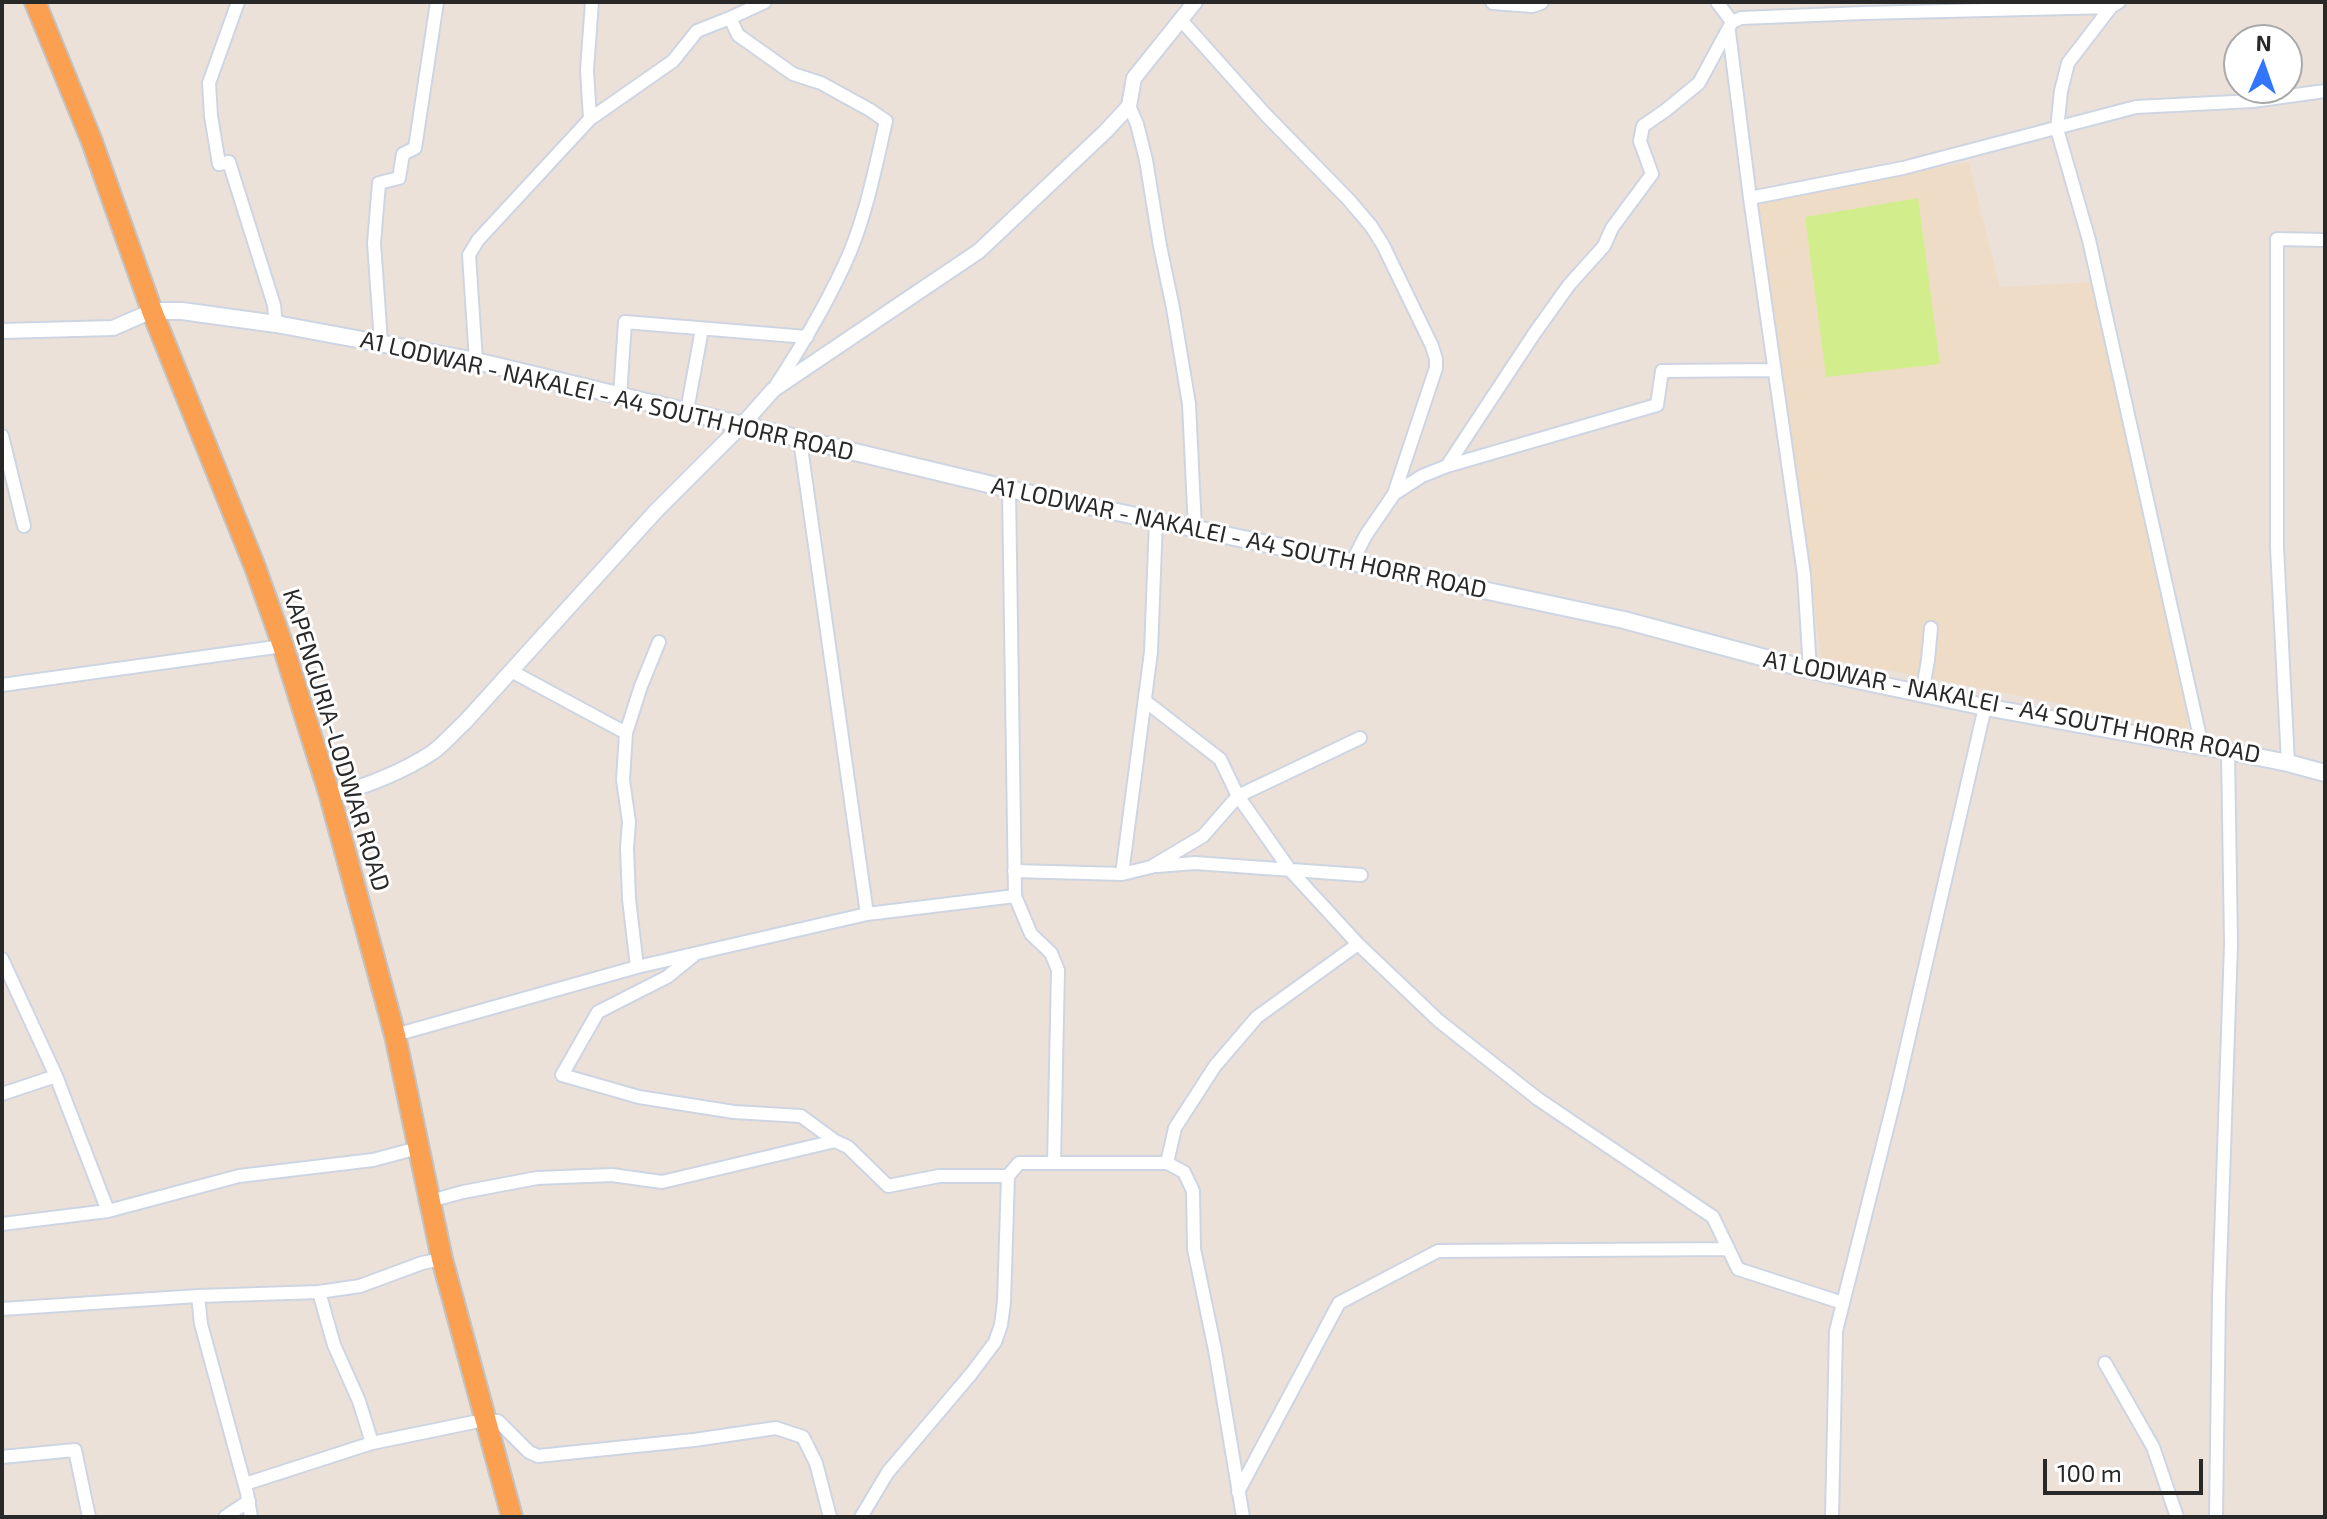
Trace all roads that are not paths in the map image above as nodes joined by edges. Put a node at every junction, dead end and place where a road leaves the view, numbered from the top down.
1 (35, 2) edge
2 (238, 2) edge
3 (437, 2) edge
4 (592, 2) edge
5 (765, 2) edge
6 (1195, 2) edge
7 (1493, 2) edge
8 (1541, 2) edge
9 (1717, 2) edge
10 (1785, 2) edge
11 (2115, 4) edge
12 (1940, 6) edge
13 (1785, 16) junction
14 (730, 18) junction
15 (1181, 20) junction
16 (1731, 26) junction
17 (2325, 91) edge
18 (1129, 106) junction
19 (590, 119) junction
20 (2057, 129) junction
21 (1750, 198) junction
22 (2325, 240) edge
23 (152, 311) junction
24 (276, 324) junction
25 (702, 329) junction
26 (2, 331) edge
27 (807, 337) junction
28 (381, 342) junction
29 (476, 361) junction
30 (1774, 370) junction
31 (773, 390) junction
32 (620, 396) junction
33 (687, 411) junction
34 (743, 424) junction
35 (2, 436) edge
36 (800, 440) junction
37 (1447, 466) junction
38 (1009, 489) junction
39 (1394, 494) junction
40 (1156, 520) junction
41 (24, 526) dead end
42 (1195, 529) junction
43 (1352, 562) junction
44 (1931, 628) dead end
45 (659, 642) dead end
46 (283, 646) junction
47 (1810, 670) junction
48 (511, 671) junction
49 (2, 685) edge
50 (1922, 694) junction
51 (1145, 701) junction
52 (1985, 707) junction
53 (626, 733) junction
54 (1360, 738) dead end
55 (2202, 746) junction
56 (2228, 751) junction
57 (2288, 763) junction
58 (2325, 773) edge
59 (330, 796) junction
60 (1238, 796) junction
61 (1151, 867) junction
62 (1290, 870) junction
63 (1014, 871) junction
64 (1122, 874) junction
65 (1361, 875) dead end
66 (1015, 896) junction
67 (867, 914) junction
68 (1358, 944) junction
69 (696, 954) junction
70 (2, 959) edge
71 (637, 967) junction
72 (395, 1035) junction
73 (56, 1076) junction
74 (2, 1094) edge
75 (835, 1141) junction
76 (418, 1148) junction
77 (1054, 1163) junction
78 (1167, 1163) junction
79 (1008, 1176) junction
80 (430, 1201) junction
81 (108, 1211) junction
82 (2, 1224) edge
83 (1728, 1249) junction
84 (442, 1259) junction
85 (319, 1292) junction
86 (198, 1296) junction
87 (1843, 1303) junction
88 (2, 1309) edge
89 (2105, 1363) dead end
90 (484, 1420) junction
91 (372, 1443) junction
92 (2, 1457) edge
93 (245, 1484) junction
94 (1238, 1492) junction
95 (249, 1501) junction
96 (89, 1517) edge
97 (225, 1517) edge
98 (251, 1517) edge
99 (512, 1517) edge
100 (830, 1517) edge
101 (861, 1517) edge
102 (1243, 1517) edge
103 (1832, 1517) edge
104 (2177, 1517) edge
105 (2216, 1517) edge

1 - 23 highway, KAPENGURIA-LODWAR ROAD
2 - 24 street
3 - 28 street
4 - 19 street
5 - 14 street
6 - 15 street
7 - 8 street
9 - 16 street
10 - 13 street
11 - 12 street
11 - 20 street
12 - 13 street
13 - 16 street
14 - 19 street
14 - 27 street
15 - 18 street
15 - 39 street
16 - 21 street
16 - 37 street
17 - 20 street
18 - 31 street
18 - 42 street
19 - 29 street
20 - 21 street
20 - 55 street
21 - 30 street
22 - 57 street
23 - 24 main road, A1 LODWAR - NAKALEI - A4 SOUTH HORR ROAD
23 - 26 street
23 - 46 highway, KAPENGURIA-LODWAR ROAD
24 - 28 main road, A1 LODWAR - NAKALEI - A4 SOUTH HORR ROAD
25 - 27 street
25 - 32 street
25 - 33 street
27 - 31 street
28 - 29 main road, A1 LODWAR - NAKALEI - A4 SOUTH HORR ROAD
29 - 32 main road, A1 LODWAR - NAKALEI - A4 SOUTH HORR ROAD
30 - 37 street
30 - 47 street
31 - 34 street
32 - 33 main road, A1 LODWAR - NAKALEI - A4 SOUTH HORR ROAD
33 - 34 main road, A1 LODWAR - NAKALEI - A4 SOUTH HORR ROAD
34 - 36 main road, A1 LODWAR - NAKALEI - A4 SOUTH HORR ROAD
34 - 48 street
35 - 41 street
36 - 38 main road, A1 LODWAR - NAKALEI - A4 SOUTH HORR ROAD
36 - 67 street
37 - 39 street
38 - 40 main road, A1 LODWAR - NAKALEI - A4 SOUTH HORR ROAD
38 - 63 street
39 - 43 street
40 - 42 main road, A1 LODWAR - NAKALEI - A4 SOUTH HORR ROAD
40 - 51 street
42 - 43 main road, A1 LODWAR - NAKALEI - A4 SOUTH HORR ROAD
43 - 47 main road, A1 LODWAR - NAKALEI - A4 SOUTH HORR ROAD
44 - 50 street
45 - 53 street
46 - 49 street
46 - 59 highway, KAPENGURIA-LODWAR ROAD
47 - 50 main road, A1 LODWAR - NAKALEI - A4 SOUTH HORR ROAD
48 - 53 street
48 - 59 street
50 - 52 main road, A1 LODWAR - NAKALEI - A4 SOUTH HORR ROAD
51 - 60 street
51 - 64 street
52 - 55 main road, A1 LODWAR - NAKALEI - A4 SOUTH HORR ROAD
52 - 87 street
53 - 71 street
54 - 60 street
55 - 56 main road, A1 LODWAR - NAKALEI - A4 SOUTH HORR ROAD
56 - 57 main road, A1 LODWAR - NAKALEI - A4 SOUTH HORR ROAD
56 - 105 street
57 - 58 main road, A1 LODWAR - NAKALEI - A4 SOUTH HORR ROAD
59 - 72 highway, KAPENGURIA-LODWAR ROAD
60 - 61 street
60 - 62 street
61 - 62 street
61 - 64 street
62 - 65 street
62 - 68 street
63 - 64 street
63 - 66 street
66 - 67 street
66 - 77 street
67 - 69 street
68 - 78 street
68 - 83 street
69 - 71 street
69 - 75 street
70 - 73 street
71 - 72 street
72 - 76 highway, KAPENGURIA-LODWAR ROAD
73 - 74 street
73 - 81 street
75 - 79 street
75 - 80 street
76 - 80 highway, KAPENGURIA-LODWAR ROAD
76 - 81 street
77 - 78 street
77 - 79 street
78 - 94 street
79 - 101 street
80 - 84 highway, KAPENGURIA-LODWAR ROAD
81 - 82 street
83 - 87 street
83 - 94 street
84 - 85 street
84 - 90 highway, KAPENGURIA-LODWAR ROAD
85 - 86 street
85 - 91 street
86 - 88 street
86 - 93 street
87 - 103 street
89 - 104 street
90 - 91 street
90 - 99 highway, KAPENGURIA-LODWAR ROAD
90 - 100 street
91 - 93 street
92 - 96 street
93 - 95 street
94 - 102 street
95 - 97 street
95 - 98 street

